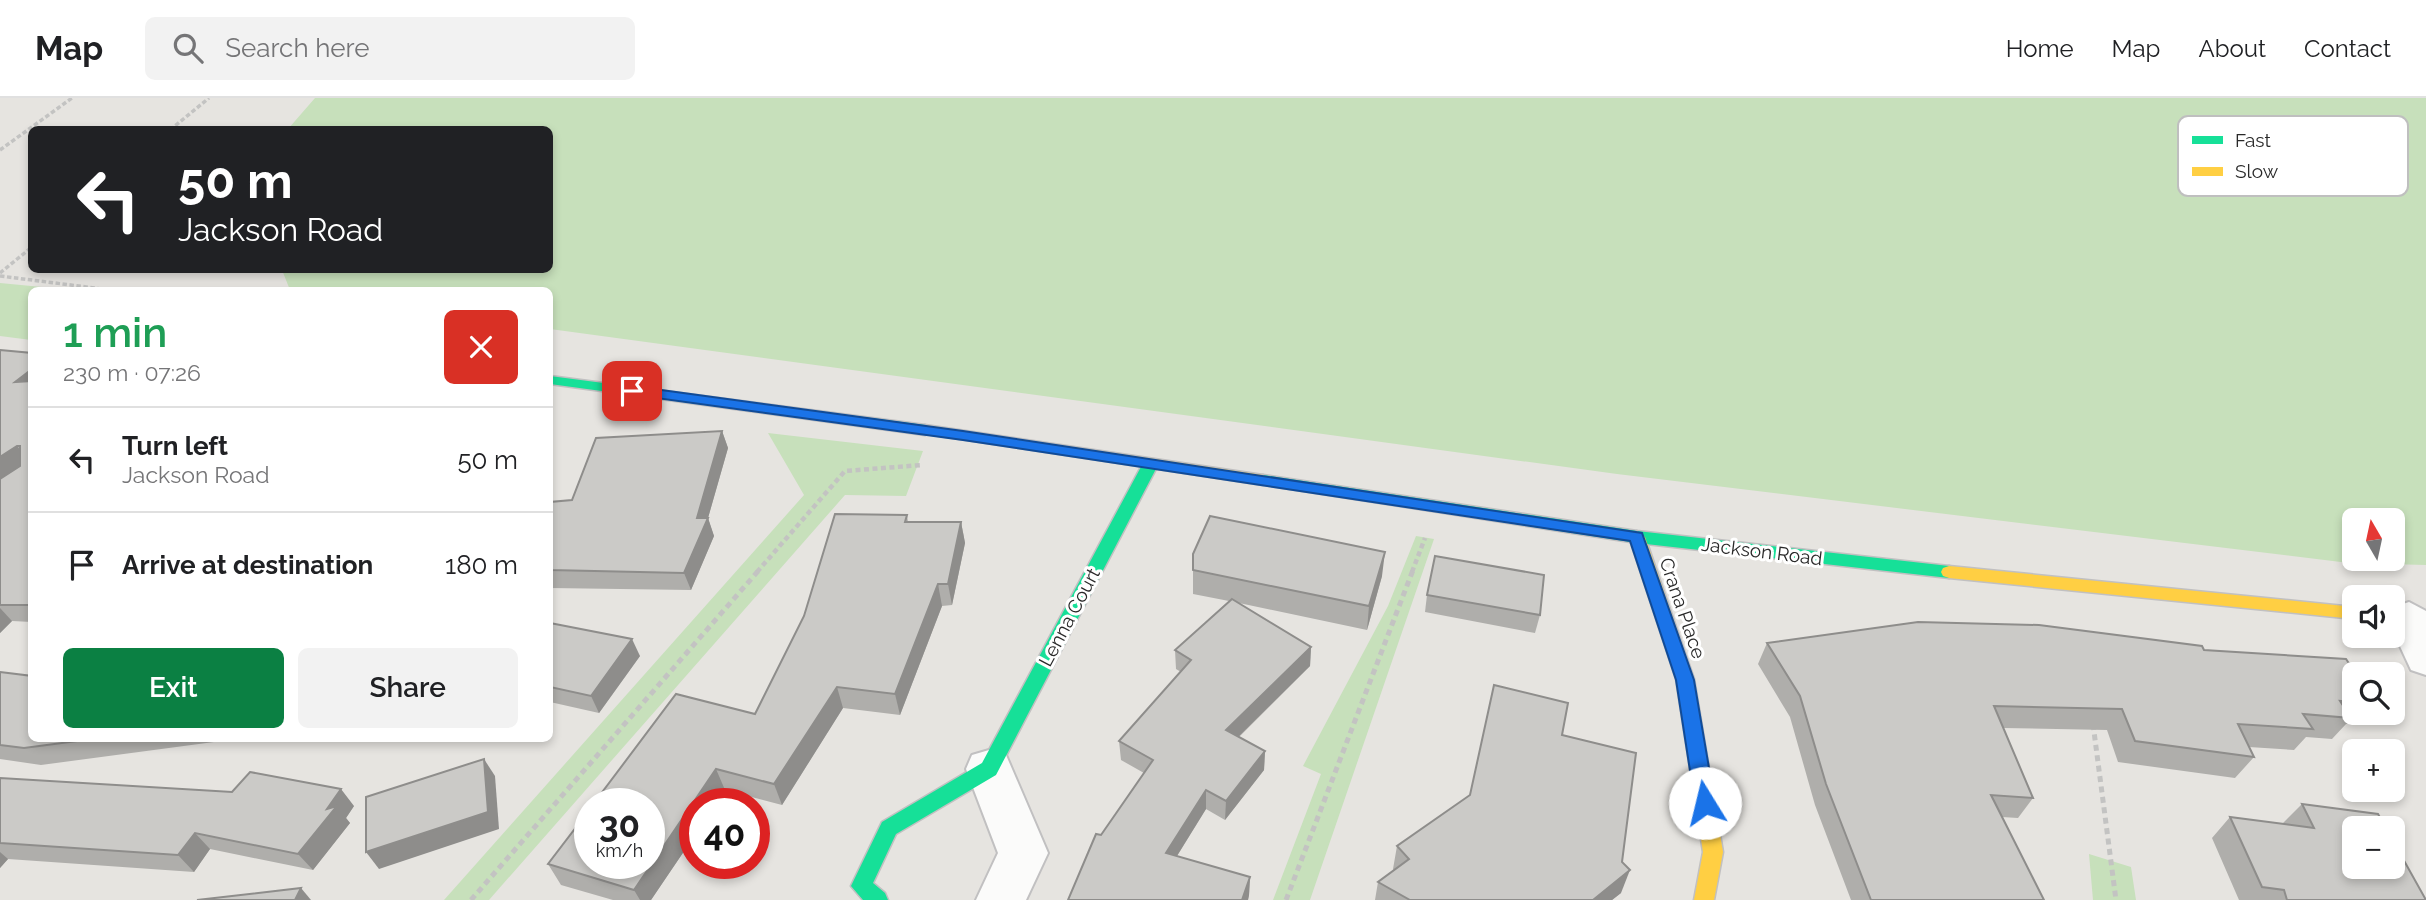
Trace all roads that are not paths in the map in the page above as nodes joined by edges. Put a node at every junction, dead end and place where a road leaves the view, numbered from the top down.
1 (553, 380) edge
2 (1150, 465) junction
3 (1637, 537) junction
4 (2342, 612) edge
5 (2409, 618) edge
6 (2426, 658) edge
7 (989, 769) junction
8 (877, 900) edge
9 (1001, 900) edge
10 (1704, 900) edge

1 - 2 street, Jackson Road
2 - 3 street, Jackson Road
2 - 7 street, Lenna Court
3 - 4 street, Jackson Road
3 - 10 street, Crana Place
5 - 6 street
7 - 8 street
7 - 9 street

